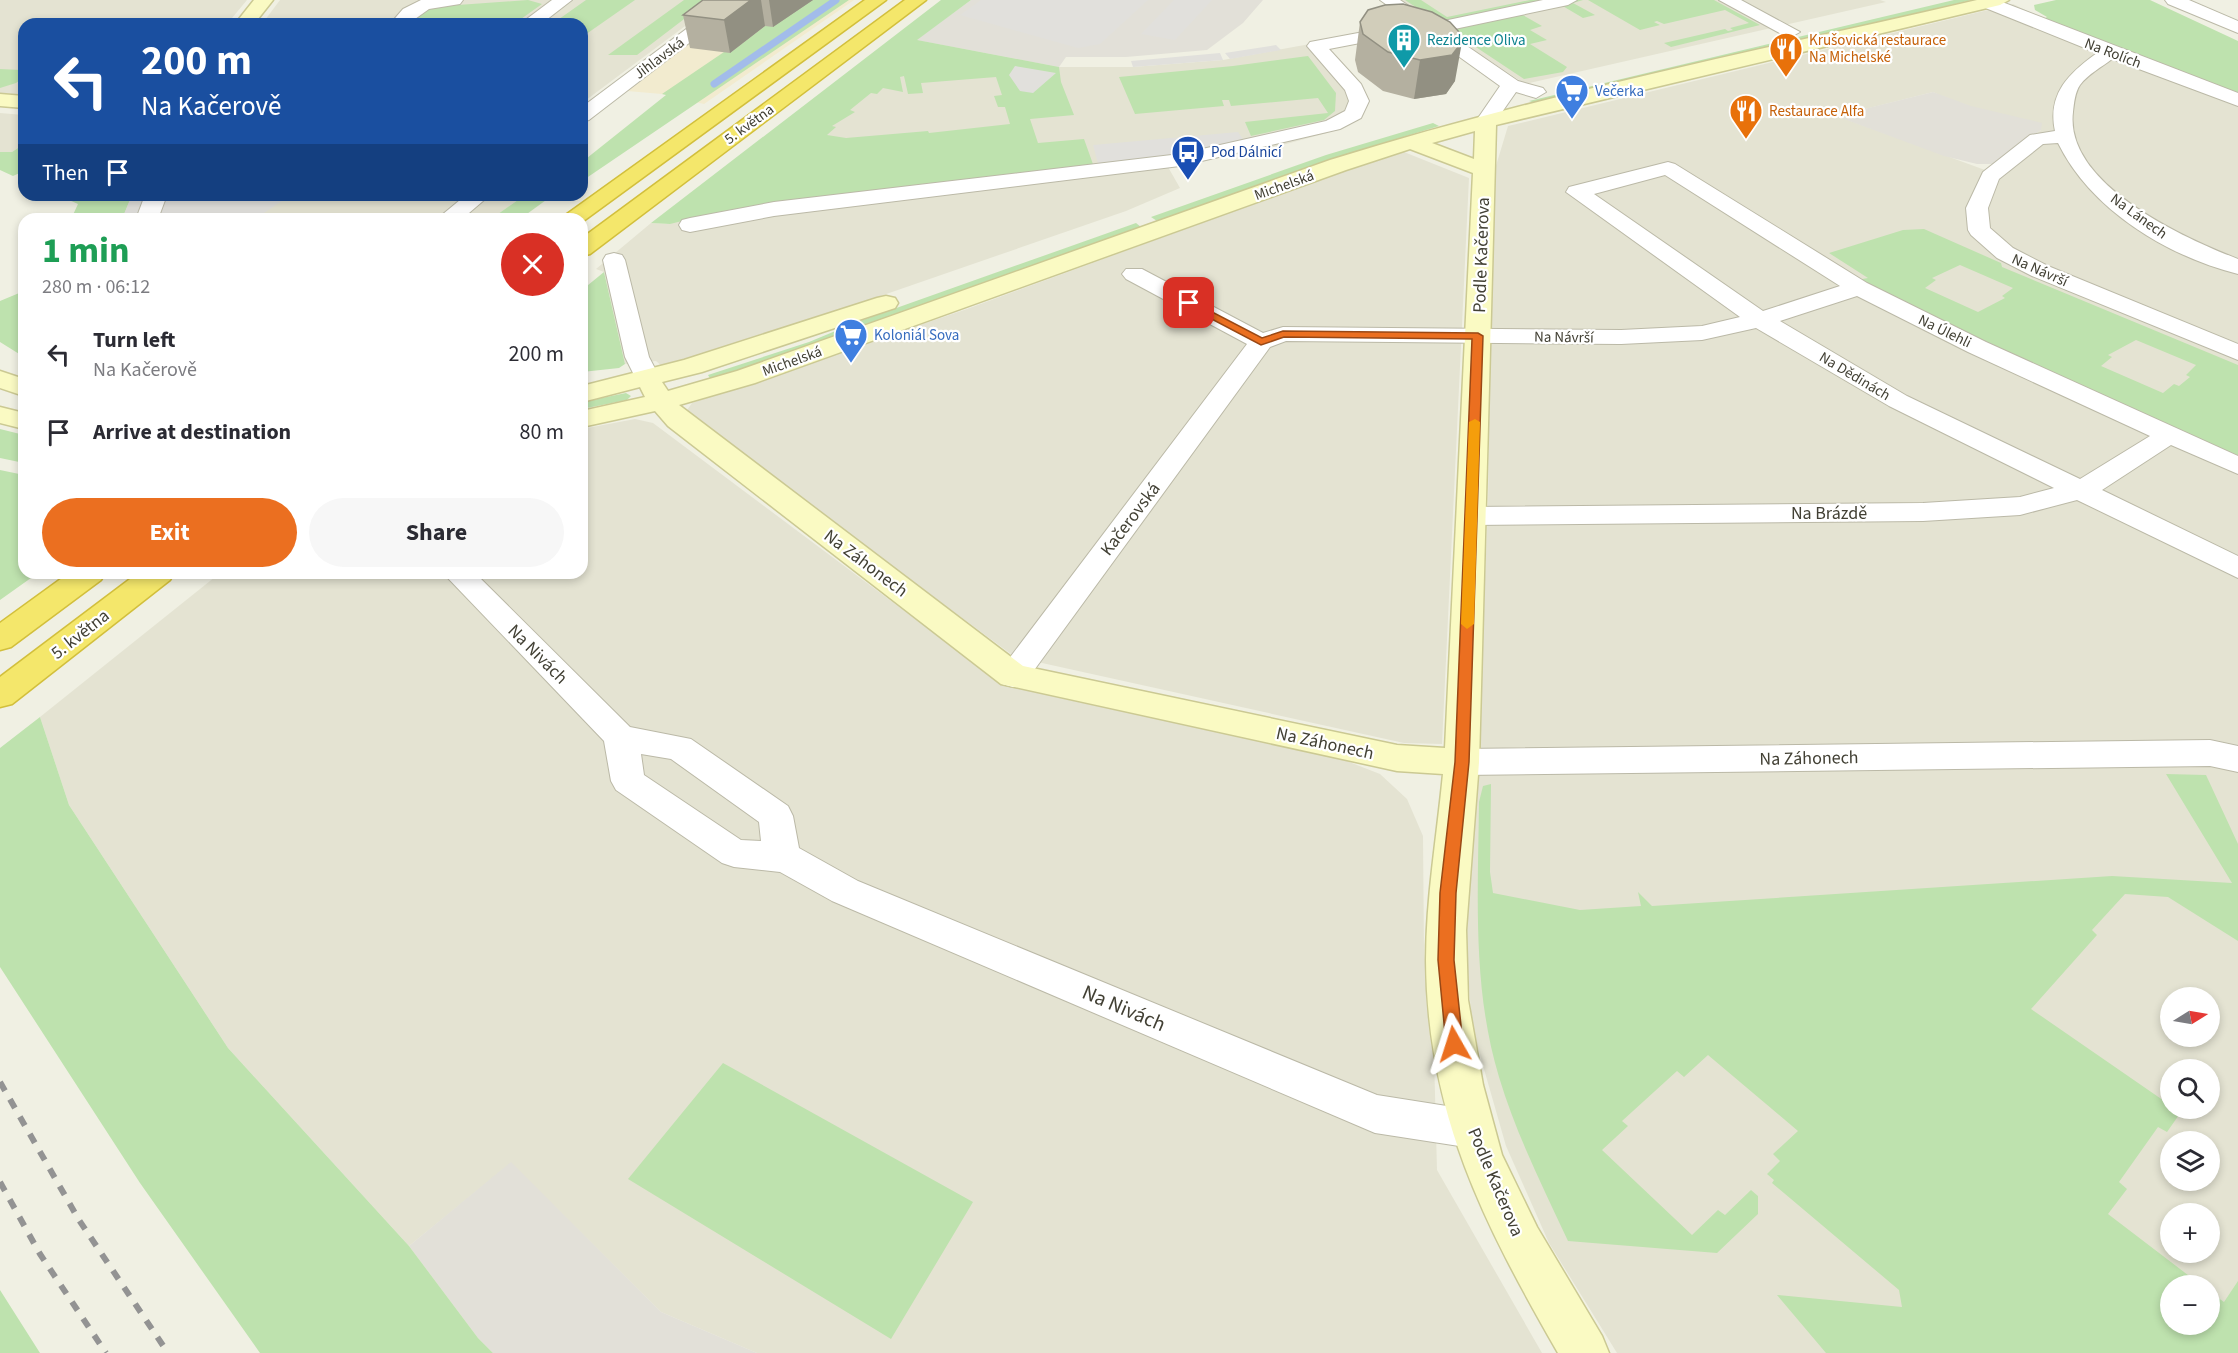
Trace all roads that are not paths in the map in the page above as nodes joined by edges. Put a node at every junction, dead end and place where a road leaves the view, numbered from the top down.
1 (264, 0) edge
2 (454, 0) edge
3 (563, 0) edge
4 (736, 0) edge
5 (877, 0) edge
6 (917, 0) edge
7 (1389, 0) edge
8 (1568, 0) edge
9 (1728, 0) edge
10 (1926, 0) edge
11 (2174, 0) edge
12 (2200, 0) edge
13 (1995, 1) edge
14 (2238, 16) edge
15 (249, 18) edge
16 (402, 18) edge
17 (538, 18) edge
18 (1428, 27) junction
19 (2238, 28) edge
20 (1791, 32) junction
21 (2110, 52) junction
22 (0, 100) edge
23 (2238, 100) edge
24 (1492, 101) junction
25 (1533, 101) junction
26 (18, 102) edge
27 (588, 111) edge
28 (1403, 134) junction
29 (2064, 136) junction
30 (1210, 140) dead end
31 (1348, 140) dead end
32 (1172, 155) junction
33 (1096, 156) dead end
34 (1668, 168) joint
35 (1484, 170) junction
36 (471, 201) edge
37 (456, 213) edge
38 (579, 213) edge
39 (690, 225) dead end
40 (1051, 244) dead end
41 (588, 245) edge
42 (614, 260) dead end
43 (2236, 262) edge
44 (1134, 274) dead end
45 (943, 282) dead end
46 (1859, 288) junction
47 (1760, 320) junction
48 (1478, 336) junction
49 (1254, 352) junction
50 (2238, 353) edge
51 (0, 379) edge
52 (18, 386) edge
53 (654, 390) junction
54 (588, 393) edge
55 (0, 415) edge
56 (588, 417) edge
57 (18, 420) edge
58 (2169, 435) junction
59 (2238, 466) edge
60 (2082, 490) junction
61 (1471, 516) junction
62 (2238, 568) edge
63 (82, 579) edge
64 (151, 579) edge
65 (464, 579) edge
66 (0, 639) edge
67 (1013, 676) junction
68 (0, 696) edge
69 (619, 736) junction
70 (2238, 759) edge
71 (1462, 762) junction
72 (786, 858) junction
73 (1472, 1129) junction
74 (1585, 1353) edge

1 - 15 main road
2 - 16 street
3 - 17 street
4 - 27 street, Jihlavská
5 - 38 highway, 5. května
6 - 41 highway, 5. května
7 - 18 street
8 - 18 street
9 - 20 street
10 - 20 main road, Michelská
11 - 19 street
12 - 14 street
13 - 21 street, Na Rolích
13 - 25 main road, Michelská
18 - 24 street
18 - 32 street
20 - 25 main road, Michelská
21 - 23 street, Na Rolích
21 - 29 street
22 - 26 main road
24 - 25 main road, Michelská
24 - 28 main road, Michelská
24 - 28 main road, Michelská
24 - 35 main road, Podle Kačerova
28 - 35 main road
28 - 53 main road, Michelská
29 - 43 street, Na Lánech
29 - 50 street, Na Návrší
30 - 32 street
31 - 40 main road, Michelská
32 - 33 street
32 - 39 street
34 - 46 street, Na Úlehli
34 - 47 street, Na Dědinách
35 - 48 main road, Podle Kačerova
36 - 37 street
42 - 53 street, Na Záhonech
44 - 49 street
45 - 53 main road, Michelská
46 - 47 street, Na Návrší
46 - 58 street, Na Úlehli
47 - 48 street, Na Návrší
47 - 60 street, Na Dědinách
48 - 49 street, Na Návrší
48 - 61 main road, Podle Kačerova
49 - 67 street, Kačerovská
51 - 52 main road
53 - 54 main road, Michelská
53 - 56 main road, Michelská
53 - 67 main road, Na Záhonech
55 - 57 main road
58 - 59 street, Na Úlehli
58 - 60 street, Na Brázdě
60 - 61 street, Na Brázdě
60 - 62 street, Na Dědinách
61 - 71 main road, Podle Kačerova
63 - 66 highway
64 - 68 highway, 5. května
65 - 69 street, Na Nivách
67 - 71 main road, Na Záhonech
69 - 72 street, Na Nivách
69 - 72 street, Na Nivách
70 - 71 street, Na Záhonech
71 - 73 main road, Podle Kačerova
72 - 73 street, Na Nivách
73 - 74 main road, Podle Kačerova

